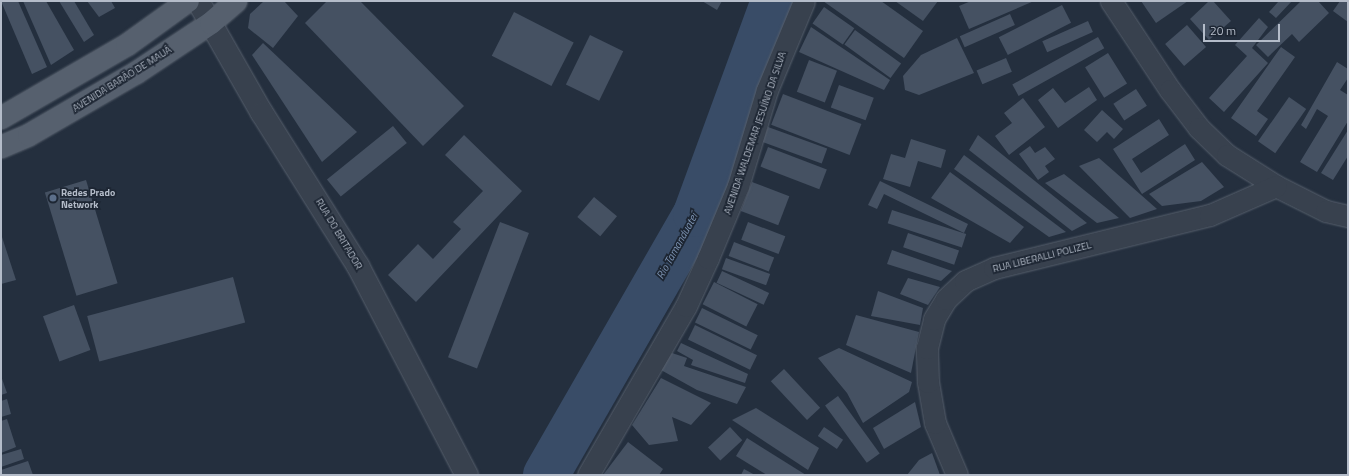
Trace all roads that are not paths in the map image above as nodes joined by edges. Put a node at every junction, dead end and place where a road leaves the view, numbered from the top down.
1 (188, 1) edge
2 (198, 1) edge
3 (236, 1) edge
4 (804, 1) edge
5 (1111, 1) edge
6 (211, 22) junction
7 (1, 118) edge
8 (1, 147) edge
9 (1276, 186) junction
10 (1348, 216) edge
11 (467, 475) edge
12 (588, 475) edge
13 (956, 475) edge

1 - 7 main road
2 - 6 street, RUA DO BRITADOR
3 - 6 main road, AVENIDA BARÃO DE MAUÁ
4 - 12 street, AVENIDA WALDEMAR JESUÍNO DA SILVA
5 - 9 street
6 - 8 main road, AVENIDA BARÃO DE MAUÁ
6 - 11 street, RUA DO BRITADOR
9 - 10 street
9 - 13 street, RUA LIBERALLI POLIZEL

